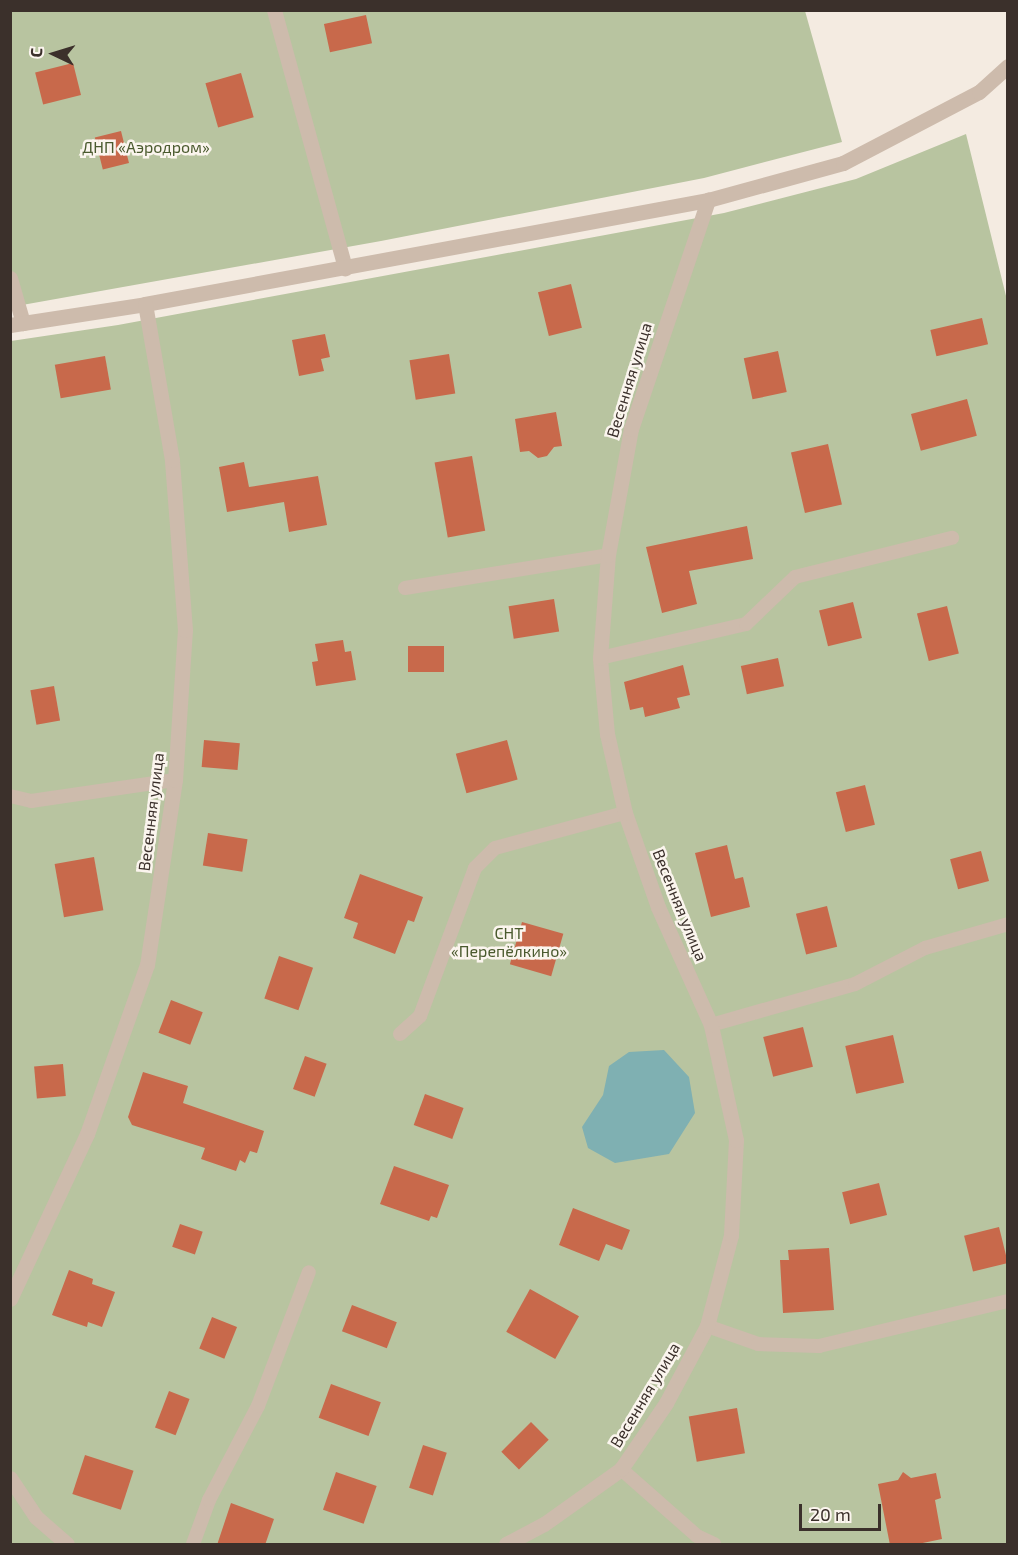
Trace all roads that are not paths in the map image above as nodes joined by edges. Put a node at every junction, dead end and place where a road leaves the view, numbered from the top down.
1 (274, 10) edge
2 (1008, 66) edge
3 (708, 200) junction
4 (345, 268) junction
5 (10, 278) edge
6 (145, 304) junction
7 (17, 324) edge
8 (952, 538) dead end
9 (608, 555) junction
10 (405, 588) dead end
11 (600, 658) junction
12 (175, 780) junction
13 (10, 796) edge
14 (626, 813) junction
15 (1008, 924) edge
16 (711, 1025) junction
17 (400, 1034) dead end
18 (309, 1272) dead end
19 (10, 1299) edge
20 (1008, 1301) edge
21 (707, 1326) junction
22 (621, 1469) junction
23 (10, 1478) edge
24 (67, 1545) edge
25 (193, 1545) edge
26 (506, 1545) edge
27 (714, 1545) edge

1 - 4 street
2 - 3 street
3 - 4 street
3 - 9 street, Весенняя улица
4 - 6 street
5 - 7 street
6 - 7 street
6 - 12 street, Весенняя улица
8 - 11 lane
9 - 10 lane
9 - 11 street, Весенняя улица
11 - 14 street, Весенняя улица
12 - 13 lane
12 - 19 street, Весенняя улица
14 - 16 street, Весенняя улица
14 - 17 lane
15 - 16 lane
16 - 21 street, Весенняя улица
18 - 25 lane
20 - 21 lane
21 - 22 street, Весенняя улица
22 - 26 street, Весенняя улица
22 - 27 lane
23 - 24 street

